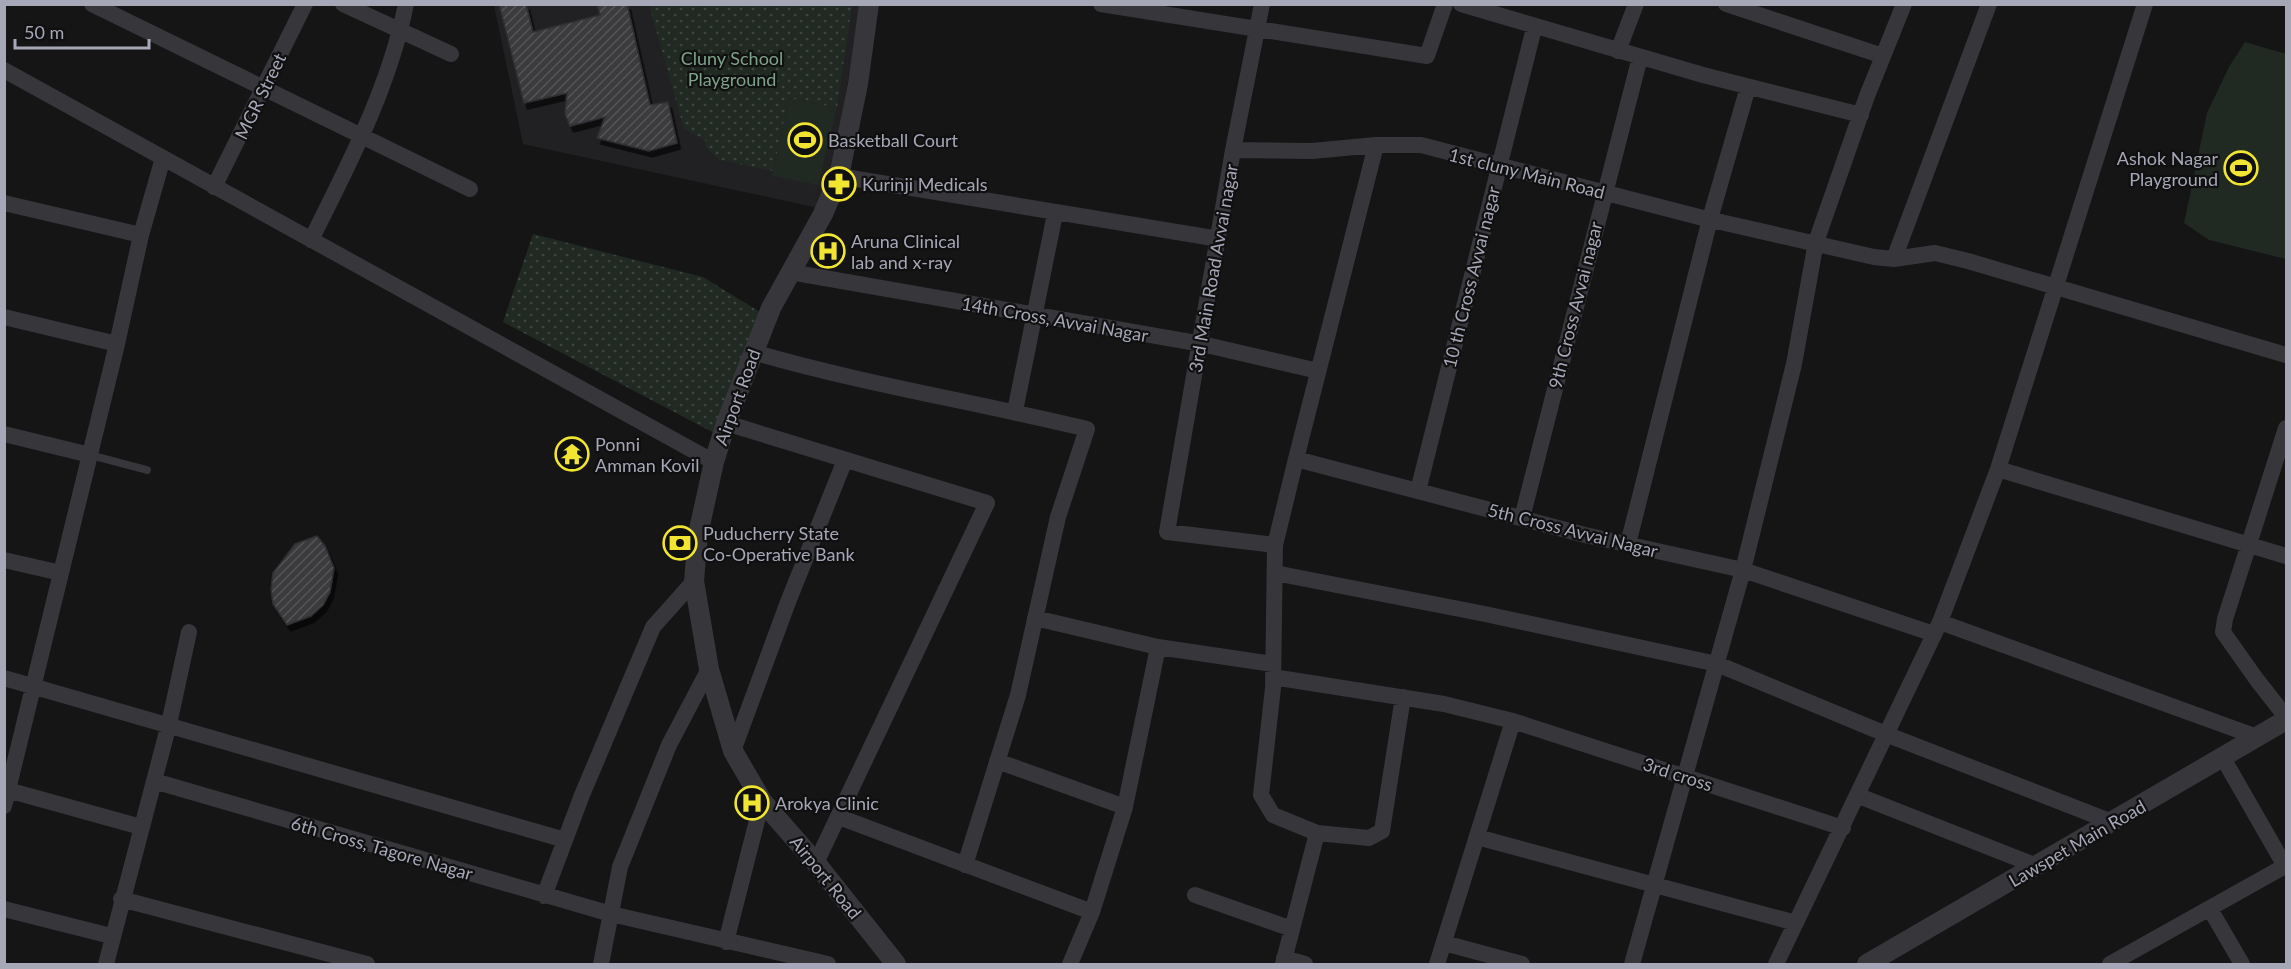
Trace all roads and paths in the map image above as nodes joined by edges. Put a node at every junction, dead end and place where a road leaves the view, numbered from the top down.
1 (92, 4) edge
2 (305, 4) edge
3 (343, 4) edge
4 (406, 4) edge
5 (869, 4) edge
6 (1101, 4) edge
7 (1262, 4) edge
8 (1445, 4) edge
9 (1461, 4) edge
10 (1636, 4) edge
11 (1726, 4) edge
12 (1904, 4) edge
13 (1989, 4) edge
14 (2145, 4) edge
15 (1258, 27) junction
16 (1534, 28) junction
17 (401, 30) junction
18 (1618, 51) junction
19 (451, 54) dead end
20 (1884, 56) junction
21 (1640, 57) junction
22 (4, 70) edge
23 (1748, 87) junction
24 (263, 90) junction
25 (1861, 115) junction
26 (363, 138) junction
27 (1376, 146) junction
28 (1233, 150) junction
29 (163, 158) junction
30 (1498, 167) junction
31 (839, 176) junction
32 (214, 187) junction
33 (470, 189) dead end
34 (1603, 193) junction
35 (4, 203) edge
36 (1056, 214) junction
37 (1710, 219) junction
38 (141, 236) junction
39 (1219, 239) junction
40 (310, 240) junction
41 (1816, 242) junction
42 (1894, 259) junction
43 (790, 272) junction
44 (2056, 288) junction
45 (1033, 316) junction
46 (4, 317) edge
47 (117, 344) junction
48 (1202, 344) junction
49 (753, 352) junction
50 (2286, 355) edge
51 (1318, 370) junction
52 (1016, 411) junction
53 (726, 423) junction
54 (2286, 428) edge
55 (4, 434) edge
56 (90, 455) junction
57 (1296, 459) junction
58 (845, 460) junction
59 (714, 462) junction
60 (1998, 469) junction
61 (147, 470) dead end
62 (1418, 491) junction
63 (1522, 518) junction
64 (1628, 544) junction
65 (2250, 544) junction
66 (1275, 545) junction
67 (2286, 556) edge
68 (4, 560) edge
69 (1743, 570) junction
70 (61, 573) junction
71 (1275, 573) junction
72 (694, 581) junction
73 (1035, 618) junction
74 (1937, 628) junction
75 (189, 632) dead end
76 (1158, 647) junction
77 (1717, 664) junction
78 (709, 669) junction
79 (1273, 670) junction
80 (4, 678) edge
81 (33, 685) junction
82 (1403, 697) junction
83 (2286, 719) edge
84 (1513, 721) junction
85 (169, 724) junction
86 (1888, 735) junction
87 (2258, 737) junction
88 (733, 751) junction
89 (2223, 758) junction
90 (998, 761) junction
91 (1686, 777) junction
92 (154, 781) junction
93 (6, 795) edge
94 (1859, 796) junction
95 (762, 801) junction
96 (1125, 807) junction
97 (839, 817) junction
98 (2112, 822) junction
99 (141, 827) junction
100 (1843, 828) junction
101 (1317, 833) junction
102 (1477, 837) junction
103 (565, 840) junction
104 (816, 863) junction
105 (965, 865) junction
106 (2037, 866) junction
107 (1655, 885) junction
108 (1195, 895) dead end
109 (544, 896) junction
110 (121, 899) junction
111 (4, 909) edge
112 (2210, 909) junction
113 (1092, 912) junction
114 (611, 914) junction
115 (1796, 923) junction
116 (1292, 929) junction
117 (111, 936) junction
118 (726, 942) junction
119 (1444, 943) junction
120 (1891, 959) edge
121 (1284, 961) edge
122 (106, 964) edge
123 (367, 964) edge
124 (601, 964) edge
125 (828, 964) edge
126 (896, 964) edge
127 (1070, 964) edge
128 (1305, 964) edge
129 (1437, 964) edge
130 (1522, 964) edge
131 (1632, 964) edge
132 (1776, 964) edge
133 (1867, 964) edge
134 (2110, 964) edge
135 (2241, 964) edge

1 - 24 street
2 - 24 street, MGR Street
3 - 17 street
4 - 17 street
5 - 31 street, Airport Road
6 - 15 street
7 - 15 street, 3rd Main Road Avvai nagar
8 - 15 street
9 - 16 street
10 - 18 street
11 - 20 street
12 - 20 street
13 - 42 street
14 - 44 street
15 - 28 street, 3rd Main Road Avvai nagar
16 - 18 street
16 - 30 street, 10 th Cross Avvai nagar
17 - 19 street
17 - 26 street
18 - 21 street
20 - 25 street
21 - 23 street
21 - 34 street, 9th Cross Avvai nagar
22 - 29 street
23 - 25 street
23 - 37 street
24 - 26 street
24 - 32 street, MGR Street
25 - 41 street
26 - 33 street
26 - 40 street
27 - 28 street, 1st cluny Main Road
27 - 30 street, 1st cluny Main Road
27 - 51 street
28 - 39 street, 3rd Main Road Avvai nagar
29 - 32 street
29 - 38 street
30 - 34 street, 1st cluny Main Road
30 - 62 street, 10 th Cross Avvai nagar
31 - 36 street
31 - 43 street, Airport Road
32 - 40 street
34 - 37 street, 1st cluny Main Road
34 - 63 street, 9th Cross Avvai nagar
35 - 38 street
36 - 39 street
36 - 45 street
37 - 41 street, 1st cluny Main Road
37 - 64 street
38 - 47 street
39 - 48 street, 3rd Main Road Avvai nagar
40 - 59 street
41 - 42 street, 1st cluny Main Road
41 - 69 street
42 - 44 street
43 - 45 street, 14th Cross, Avvai Nagar
43 - 49 street, Airport Road
44 - 50 street
44 - 60 street
45 - 48 street, 14th Cross, Avvai Nagar
45 - 52 street
46 - 47 street
47 - 56 street
48 - 51 street, 14th Cross, Avvai Nagar
48 - 66 street, 3rd Main Road Avvai nagar
49 - 52 street
49 - 53 street, Airport Road
51 - 57 street
52 - 73 street
53 - 58 street
53 - 59 street, Airport Road
54 - 65 street
55 - 56 street
56 - 61 lane
56 - 70 street
57 - 62 street, 5th Cross Avvai Nagar
57 - 66 street
58 - 88 street
58 - 97 street
59 - 72 street, Airport Road
60 - 65 street
60 - 74 street
62 - 63 street, 5th Cross Avvai Nagar
63 - 64 street, 5th Cross Avvai Nagar
64 - 69 street, 5th Cross Avvai Nagar
65 - 67 street
65 - 83 street
66 - 71 street
68 - 70 street
69 - 74 street, 5th Cross Avvai Nagar
69 - 77 street
70 - 81 street
71 - 77 street
71 - 79 street
72 - 78 street, Airport Road
72 - 103 street
73 - 76 street, 3rd cross
73 - 90 street
74 - 86 street
74 - 87 street, 5th Cross Avvai Nagar
75 - 85 street
76 - 79 street, 3rd cross
76 - 96 street
77 - 86 street
77 - 91 street
78 - 88 street, Airport Road
78 - 114 street
79 - 82 street, 3rd cross
79 - 101 street
80 - 81 street
81 - 85 street
81 - 93 street
82 - 84 street, 3rd cross
82 - 101 street
83 - 87 street, Lawspet Main Road
84 - 91 street, 3rd cross
84 - 102 street
85 - 92 street
85 - 103 street
86 - 94 street
86 - 98 street
87 - 89 street, Lawspet Main Road
88 - 95 street, Airport Road
89 - 98 street, Lawspet Main Road
89 - 112 street
90 - 96 street
90 - 105 street
91 - 100 street, 3rd cross
91 - 107 street
92 - 99 street
92 - 109 street, 6th Cross, Tagore Nagar
93 - 99 street
94 - 100 street
94 - 106 street
95 - 104 street, Airport Road
95 - 118 street
96 - 113 street
97 - 104 street
97 - 105 street
98 - 106 street, Lawspet Main Road
99 - 110 street
100 - 115 street
101 - 116 street
102 - 107 street
102 - 119 street
103 - 109 street
104 - 126 street, Airport Road
105 - 113 street
106 - 120 street, Lawspet Main Road
107 - 115 street
107 - 131 street
108 - 116 street
109 - 114 street, 6th Cross, Tagore Nagar
110 - 117 street
110 - 123 street
111 - 117 street
112 - 134 street
112 - 135 street
113 - 127 street
114 - 118 street, 6th Cross, Tagore Nagar
114 - 124 street
115 - 132 street
116 - 121 street
117 - 122 street
118 - 125 street, 6th Cross, Tagore Nagar
119 - 129 street
119 - 130 street
120 - 133 street, Lawspet Main Road
121 - 128 street

